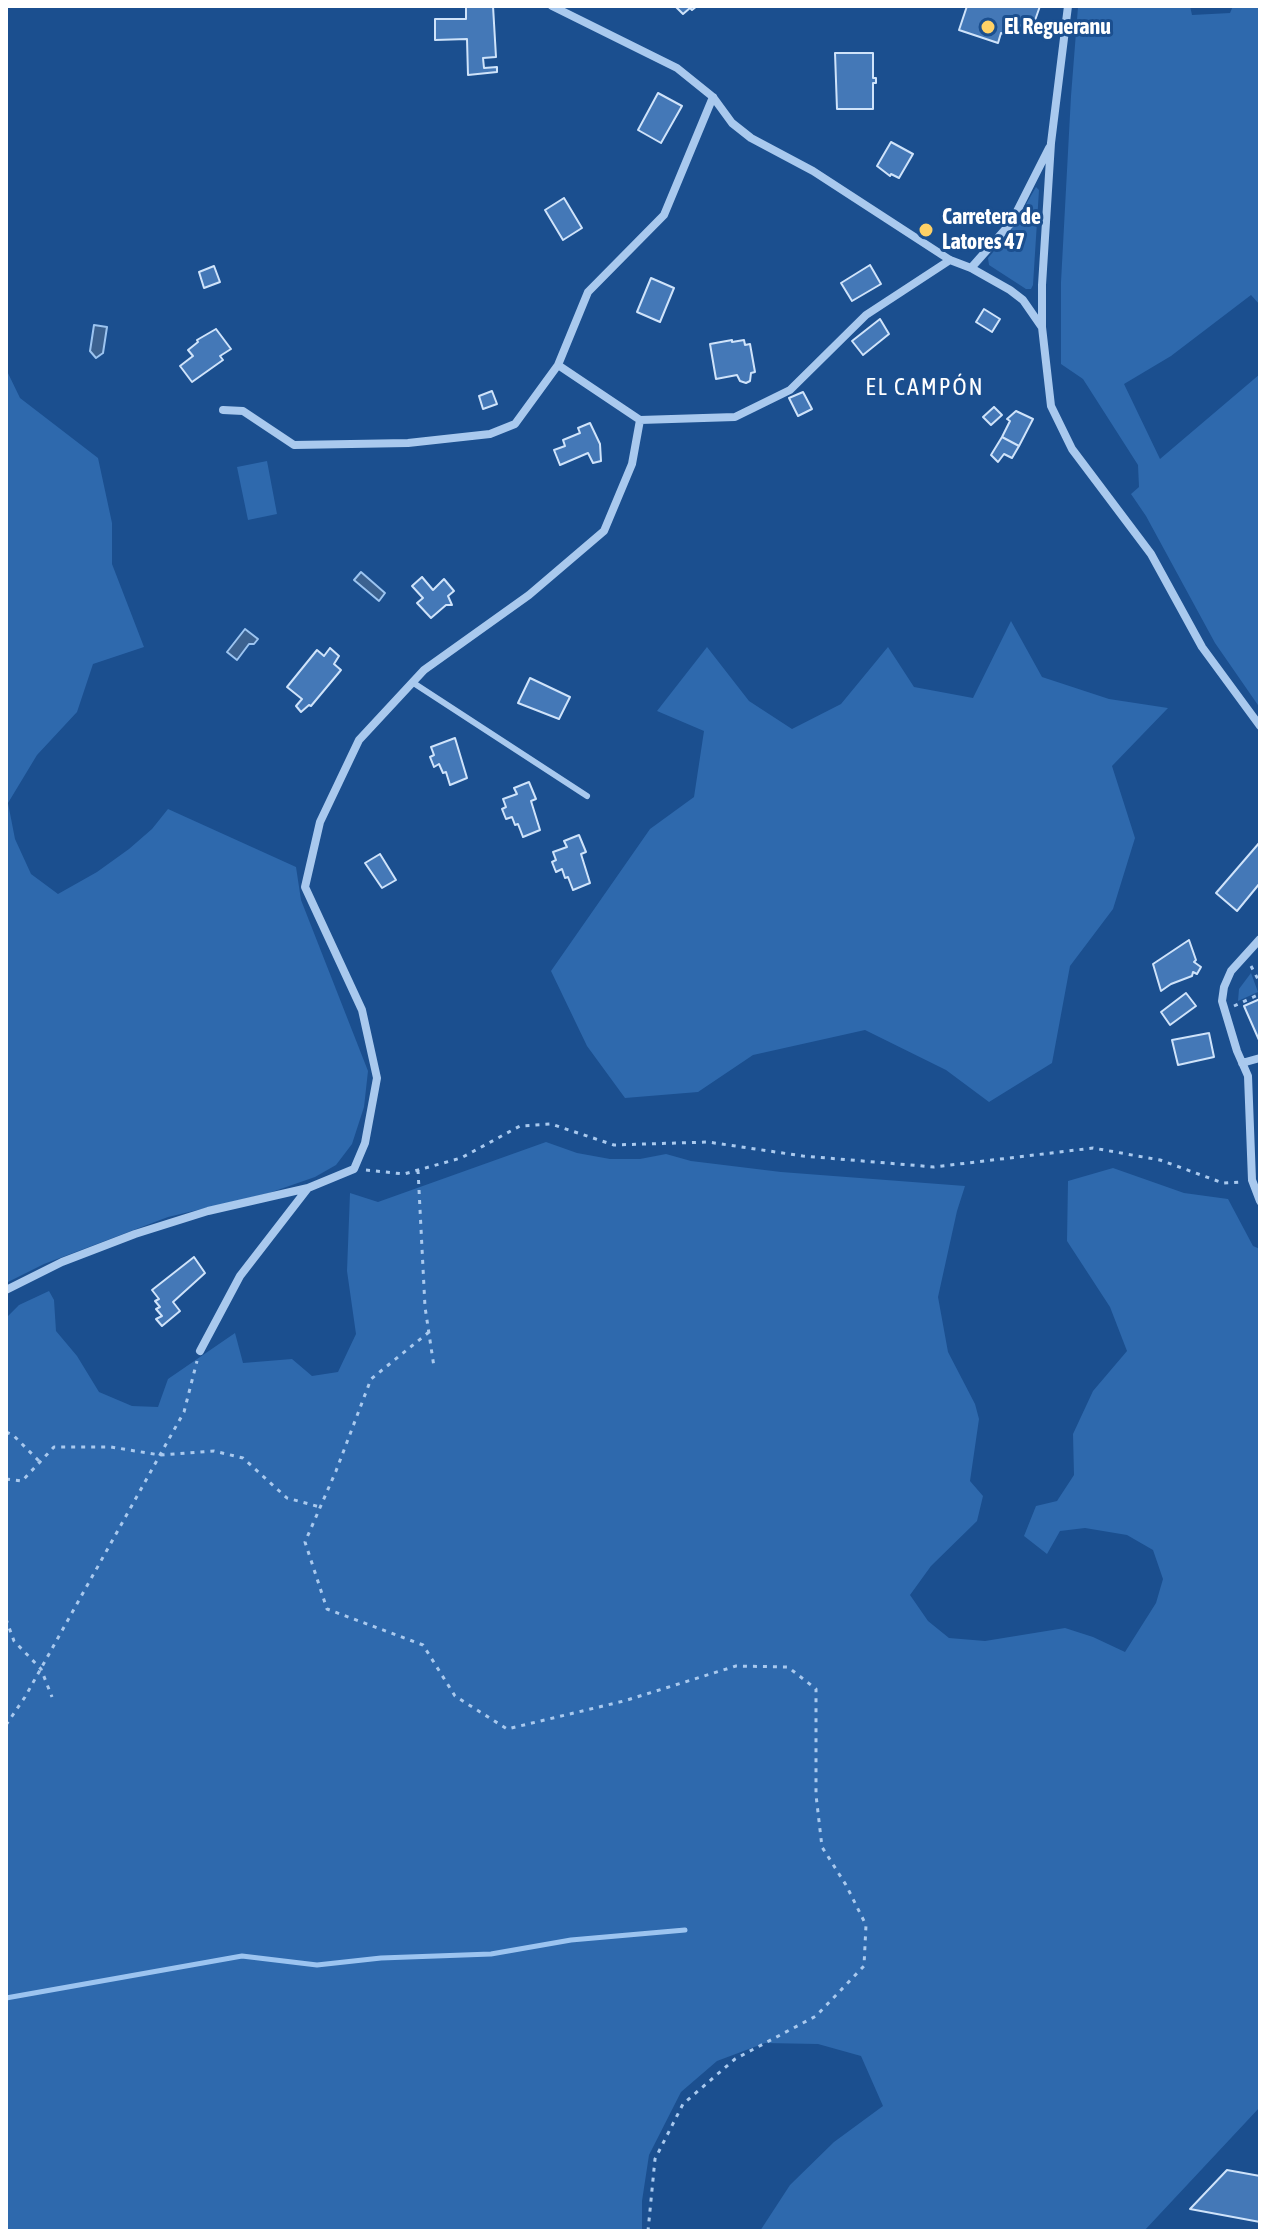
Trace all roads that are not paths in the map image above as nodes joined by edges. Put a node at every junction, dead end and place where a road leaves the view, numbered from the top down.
1 (552, 6) edge
2 (1068, 6) edge
3 (713, 97) junction
4 (1051, 143) junction
5 (950, 260) junction
6 (971, 268) junction
7 (1042, 327) junction
8 (558, 365) junction
9 (223, 410) dead end
10 (640, 420) junction
11 (412, 682) junction
12 (1260, 726) edge
13 (587, 796) dead end
14 (1260, 939) edge
15 (1260, 1058) edge
16 (1242, 1063) junction
17 (308, 1188) junction
18 (1260, 1201) edge
19 (6, 1290) edge
20 (200, 1351) road end

1 - 3 street
2 - 4 street
3 - 5 street
3 - 8 street
4 - 6 street
4 - 7 street
5 - 6 street
5 - 10 street
6 - 7 street
7 - 12 street
8 - 9 street
8 - 10 street
10 - 11 street
11 - 13 lane
11 - 17 street
14 - 16 street
15 - 16 street
16 - 18 street
17 - 19 street
17 - 20 street

